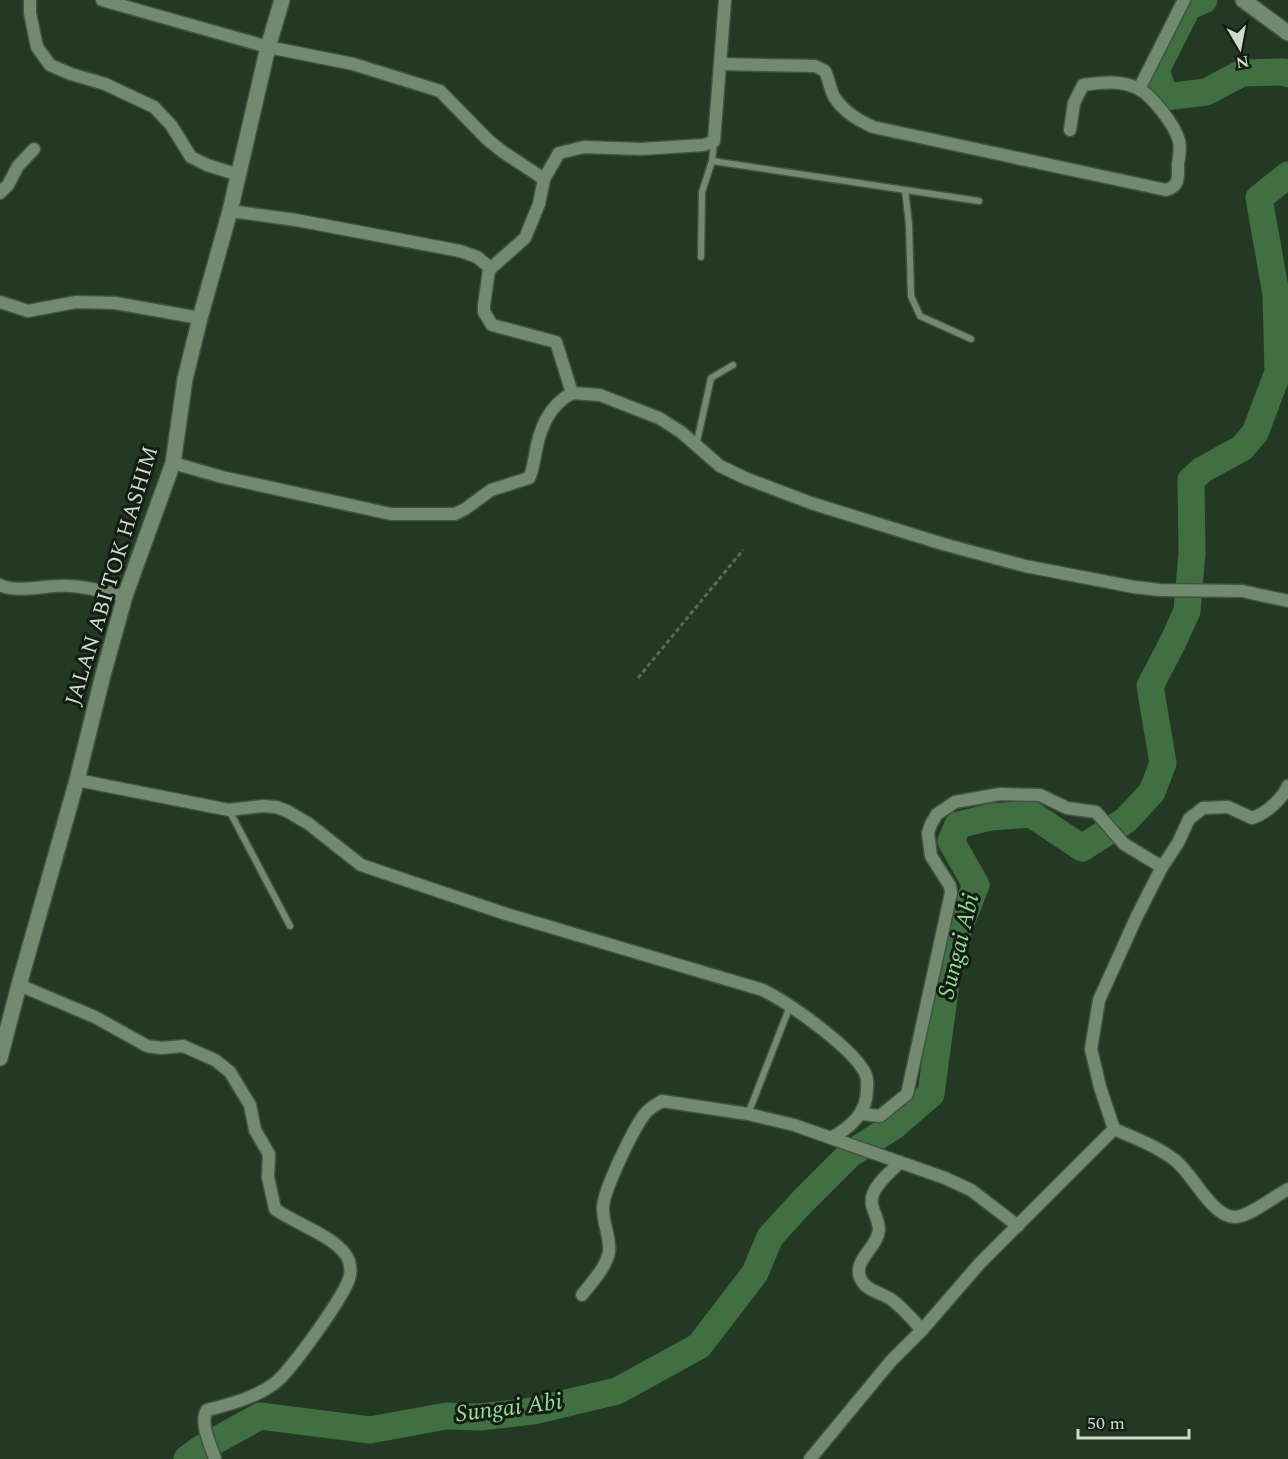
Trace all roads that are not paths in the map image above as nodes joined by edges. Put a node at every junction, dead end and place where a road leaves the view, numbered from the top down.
1 (30, 0) edge
2 (102, 0) edge
3 (282, 0) edge
4 (725, 0) edge
5 (1184, 0) edge
6 (1243, 0) edge
7 (1288, 33) edge
8 (268, 47) junction
9 (720, 64) junction
10 (1139, 89) junction
11 (1070, 130) dead end
12 (714, 141) junction
13 (34, 149) dead end
14 (712, 161) junction
15 (238, 175) junction
16 (544, 178) junction
17 (905, 190) junction
18 (0, 193) edge
19 (979, 201) dead end
20 (230, 211) junction
21 (700, 257) dead end
22 (489, 270) junction
23 (0, 302) edge
24 (200, 318) junction
25 (971, 339) dead end
26 (733, 365) dead end
27 (572, 393) junction
28 (696, 446) junction
29 (173, 463) junction
30 (0, 585) edge
31 (125, 596) junction
32 (1288, 601) edge
33 (77, 780) junction
34 (1288, 786) edge
35 (229, 810) junction
36 (1162, 867) junction
37 (291, 926) dead end
38 (18, 985) junction
39 (790, 1005) junction
40 (0, 1058) edge
41 (748, 1114) junction
42 (862, 1114) junction
43 (1114, 1129) junction
44 (831, 1138) junction
45 (900, 1162) junction
46 (1288, 1189) edge
47 (1018, 1226) junction
48 (582, 1295) dead end
49 (922, 1330) junction
50 (215, 1459) edge
51 (810, 1459) edge

1 - 15 street
2 - 8 street
3 - 8 main road, JALAN ABI TOK HASHIM
4 - 9 street
5 - 10 street
6 - 7 main road
8 - 15 main road, JALAN ABI TOK HASHIM
8 - 16 street
9 - 10 street
9 - 12 street
10 - 11 street
12 - 14 lane
12 - 16 street
13 - 18 street
14 - 17 lane
14 - 21 lane
15 - 20 main road, JALAN ABI TOK HASHIM
16 - 22 street
17 - 19 lane
17 - 25 lane
20 - 22 street
20 - 24 main road, JALAN ABI TOK HASHIM
22 - 27 street
23 - 24 street
24 - 29 main road, JALAN ABI TOK HASHIM
26 - 28 lane
27 - 28 street
27 - 29 street
28 - 32 street
29 - 31 main road, JALAN ABI TOK HASHIM
30 - 31 street
31 - 33 main road, JALAN ABI TOK HASHIM
33 - 35 street
33 - 38 main road, JALAN ABI TOK HASHIM
34 - 36 street
35 - 37 lane
35 - 39 street
36 - 42 street
36 - 43 street
38 - 40 main road, JALAN ABI TOK HASHIM
38 - 50 street
39 - 41 lane
39 - 42 street
41 - 44 street
41 - 48 street
42 - 44 street
43 - 46 street
43 - 47 street
44 - 45 street
45 - 47 street
45 - 49 street
47 - 49 street
49 - 51 street

